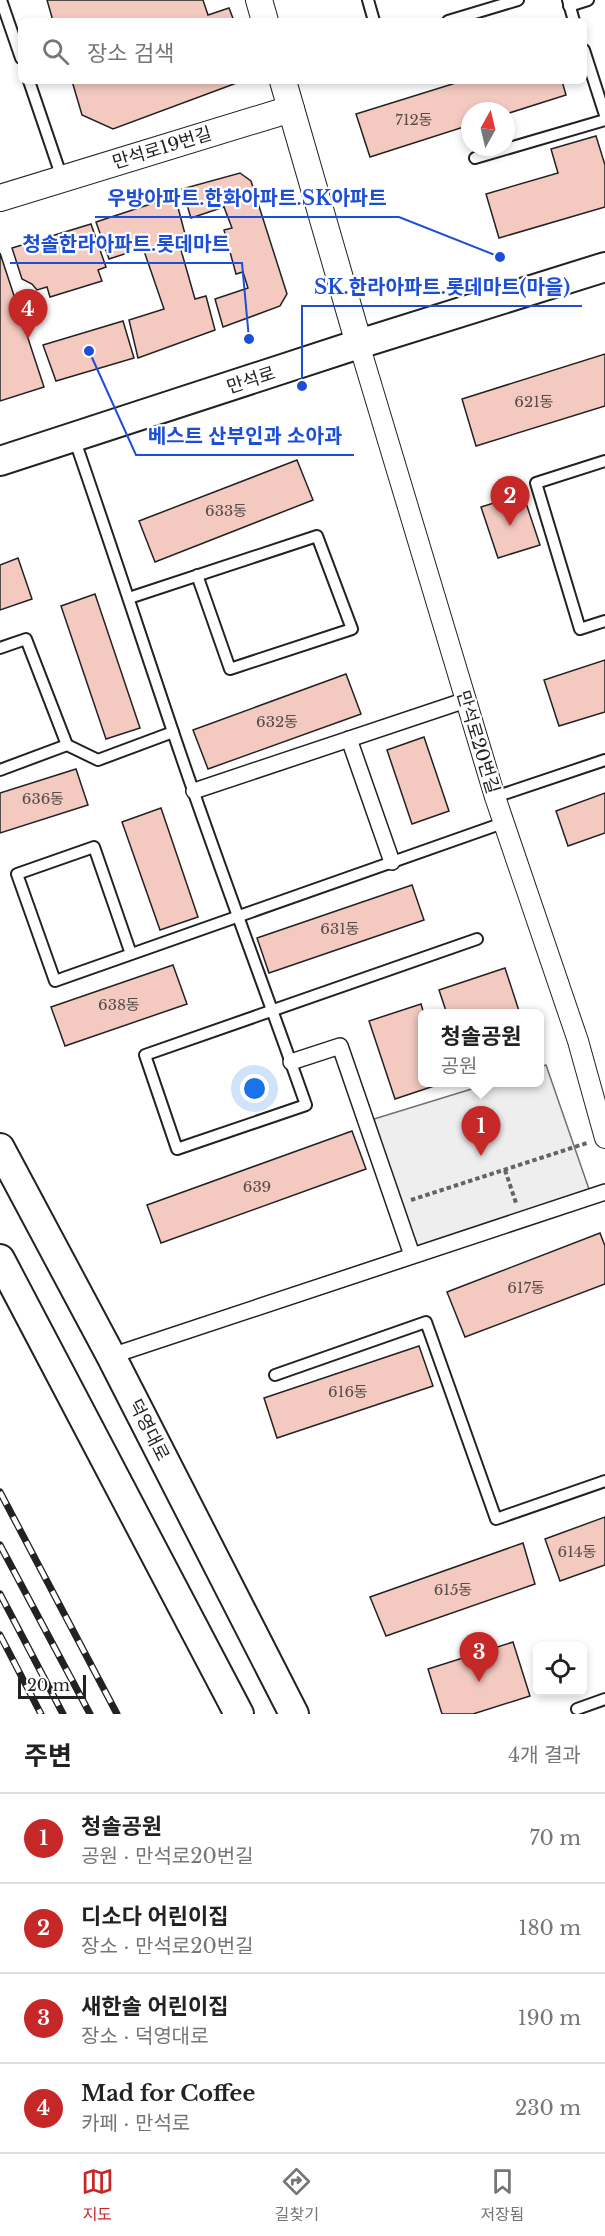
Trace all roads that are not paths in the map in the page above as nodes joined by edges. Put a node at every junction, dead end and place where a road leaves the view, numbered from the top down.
1 (1, 0) edge
2 (259, 0) edge
3 (368, 0) edge
4 (518, 0) edge
5 (588, 0) edge
6 (504, 2) edge
7 (568, 3) edge
8 (264, 18) edge
9 (373, 18) edge
10 (457, 18) edge
11 (573, 18) edge
12 (18, 49) edge
13 (587, 58) edge
14 (30, 84) edge
15 (284, 84) edge
16 (602, 97) edge
17 (291, 109) junction
18 (605, 115) edge
19 (605, 120) edge
20 (476, 158) dead end
21 (62, 178) junction
22 (0, 198) edge
23 (605, 267) edge
24 (359, 344) junction
25 (74, 438) junction
26 (0, 461) edge
27 (605, 461) edge
28 (197, 575) junction
29 (129, 598) junction
30 (605, 621) edge
31 (0, 648) edge
32 (466, 700) junction
33 (173, 732) junction
34 (349, 739) junction
35 (67, 745) junction
36 (605, 760) edge
37 (0, 770) edge
38 (194, 791) junction
39 (495, 797) junction
40 (503, 823) junction
41 (392, 862) junction
42 (238, 917) junction
43 (477, 939) dead end
44 (131, 954) junction
45 (273, 1011) junction
46 (291, 1062) junction
47 (605, 1138) edge
48 (0, 1148) edge
49 (605, 1192) edge
50 (412, 1255) junction
51 (0, 1259) edge
52 (111, 1356) junction
53 (275, 1375) dead end
54 (605, 1481) edge
55 (605, 1699) edge
56 (577, 1709) dead end
57 (239, 1714) edge
58 (294, 1714) edge

1 - 12 lane
2 - 8 street
3 - 9 lane
4 - 6 lane
5 - 7 lane
6 - 10 lane
7 - 11 lane
13 - 16 lane
14 - 21 lane
15 - 17 street
16 - 18 lane
17 - 21 street, 만석로19번길
17 - 24 street
19 - 20 lane
21 - 22 street, 만석로19번길
23 - 24 main road, 만석로
24 - 25 main road, 만석로
24 - 32 street, 만석로20번길
25 - 26 main road, 만석로
25 - 29 lane
27 - 30 lane
28 - 28 lane
28 - 29 lane
29 - 33 lane
31 - 35 lane
32 - 34 street
32 - 39 street, 만석로20번길
33 - 35 lane
33 - 38 lane
34 - 38 street
34 - 41 street
35 - 37 lane
36 - 39 lane
38 - 42 lane
39 - 40 street, 만석로20번길
40 - 41 lane
40 - 47 street, 만석로20번길
41 - 42 lane
42 - 44 lane
42 - 45 lane
43 - 45 lane
44 - 44 lane
45 - 46 lane
45 - 46 lane
46 - 50 street
48 - 52 main road, 덕영대로
49 - 50 street
50 - 52 street
51 - 57 main road
52 - 58 main road, 덕영대로
53 - 54 lane
55 - 56 lane

